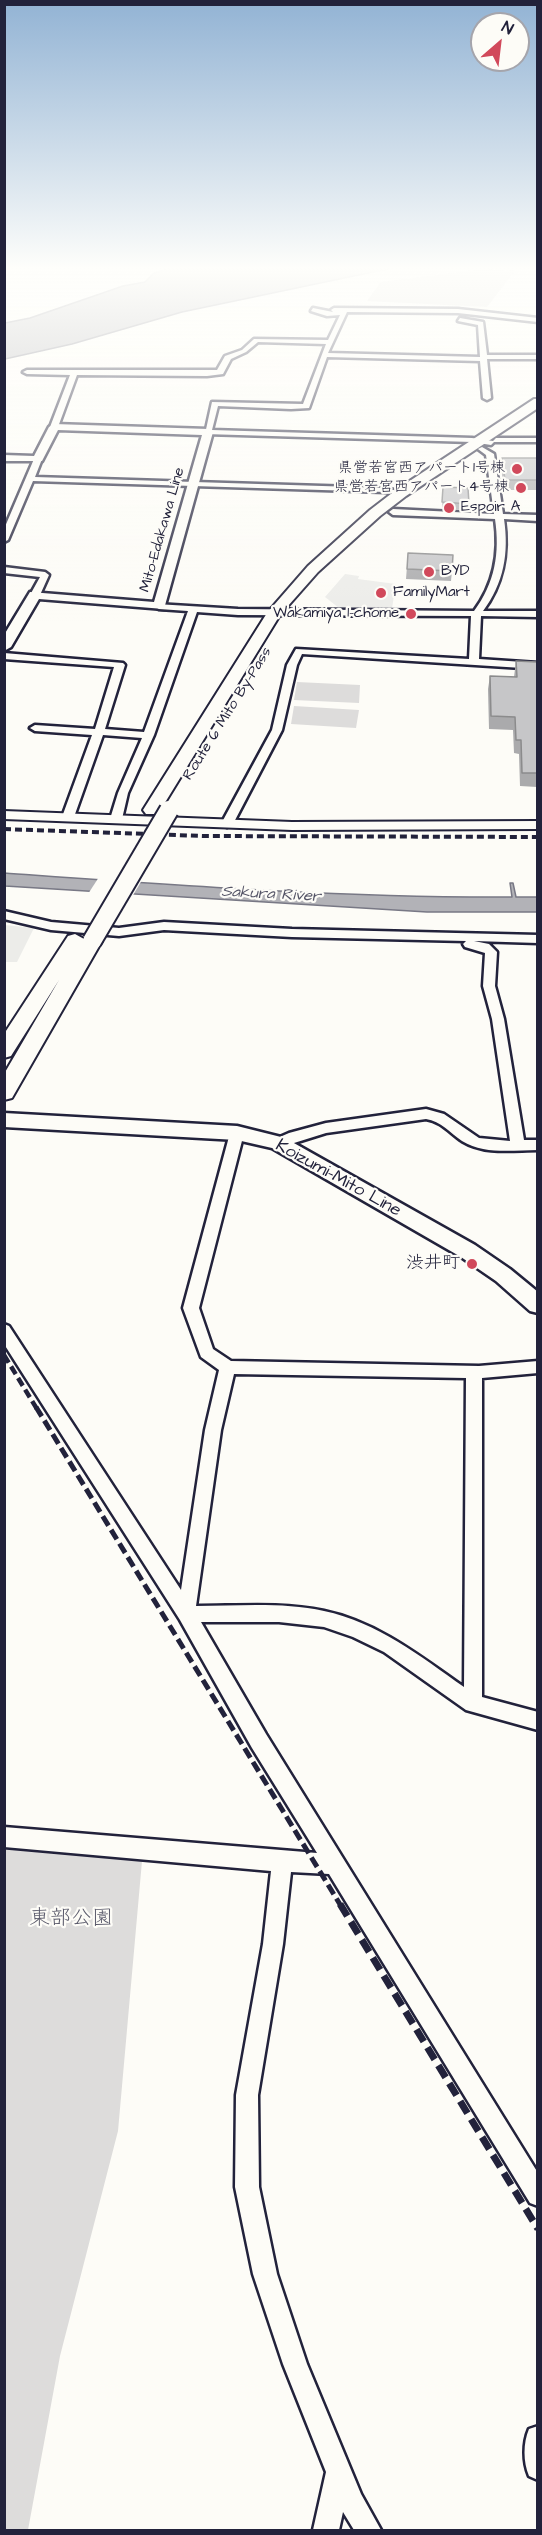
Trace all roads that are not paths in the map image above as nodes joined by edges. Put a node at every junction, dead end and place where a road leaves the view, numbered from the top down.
1 (68, 387) edge
2 (313, 387) edge
3 (486, 387) edge
4 (487, 398) dead end
5 (537, 402) edge
6 (537, 412) edge
7 (54, 427) junction
8 (208, 432) junction
9 (537, 440) edge
10 (487, 443) junction
11 (4, 458) edge
12 (38, 459) junction
13 (32, 479) junction
14 (194, 484) junction
15 (401, 493) junction
16 (393, 512) junction
17 (499, 516) junction
18 (537, 518) edge
19 (4, 540) edge
20 (4, 570) edge
21 (35, 595) junction
22 (159, 606) junction
23 (193, 609) junction
24 (296, 611) junction
25 (274, 612) junction
26 (476, 614) junction
27 (537, 614) edge
28 (4, 647) edge
29 (4, 656) edge
30 (474, 662) junction
31 (537, 666) edge
32 (35, 728) dead end
33 (99, 732) junction
34 (149, 735) junction
35 (161, 810) junction
36 (4, 815) edge
37 (68, 817) junction
38 (116, 819) junction
39 (227, 824) junction
40 (537, 825) edge
41 (4, 915) edge
42 (431, 937) junction
43 (537, 939) edge
44 (83, 941) junction
45 (4, 1051) edge
46 (4, 1093) edge
47 (4, 1120) edge
48 (237, 1133) junction
49 (278, 1143) junction
50 (518, 1145) junction
51 (537, 1145) edge
52 (537, 1305) edge
53 (4, 1330) edge
54 (228, 1367) junction
55 (537, 1367) edge
56 (474, 1372) junction
57 (186, 1614) junction
58 (473, 1704) junction
59 (537, 1721) edge
60 (4, 1837) edge
61 (282, 1862) junction
62 (334, 1864) junction
63 (537, 2195) edge
64 (537, 2438) edge
65 (537, 2468) edge
66 (339, 2472) junction
67 (326, 2530) edge
68 (368, 2530) edge

1 - 7 street
2 - 8 street
3 - 4 street
5 - 10 highway, Route 6 Mito By-Pass
6 - 10 highway, Route 6 Mito By-Pass
7 - 8 main road
7 - 12 main road
8 - 10 street
8 - 14 main road, Mito-Edakawa Line
9 - 10 street
10 - 15 highway, Route 6 Mito By-Pass
10 - 16 highway, Route 6 Mito By-Pass
10 - 17 street
11 - 12 main road
12 - 13 street
13 - 14 street
13 - 19 street
14 - 15 street
14 - 22 main road, Mito-Edakawa Line
15 - 25 highway, Route 6 Mito By-Pass
16 - 17 street
16 - 24 highway, Route 6 Mito By-Pass
17 - 18 street
17 - 26 street
20 - 21 street
21 - 22 main road, Mito-Edakawa Line
21 - 28 main road
22 - 23 street
23 - 25 street
23 - 34 street
24 - 25 street
24 - 26 street
24 - 35 highway, Route 6 Mito By-Pass
25 - 35 highway, Route 6 Mito By-Pass
26 - 27 street
26 - 30 street
29 - 33 street
30 - 31 street
30 - 39 street
32 - 33 street
33 - 34 street
33 - 37 street
34 - 38 street
35 - 44 highway, Route 6 Mito By-Pass, bridge
36 - 37 street
37 - 38 street
38 - 39 street
39 - 40 street
41 - 42 street
42 - 43 street
42 - 50 street
44 - 45 highway, Route 6 Mito By-Pass
44 - 46 highway, Route 6 Mito By-Pass
47 - 48 main road, Koizumi-Mito Line
48 - 49 main road, Koizumi-Mito Line
48 - 54 street
49 - 50 street
49 - 52 main road, Koizumi-Mito Line
50 - 51 street
53 - 57 street
54 - 56 street
54 - 57 street
55 - 56 street
56 - 58 street
57 - 58 street
57 - 62 street
58 - 59 street
60 - 61 street
61 - 62 street
61 - 66 street
62 - 63 street
64 - 65 street
66 - 67 street
66 - 68 street

